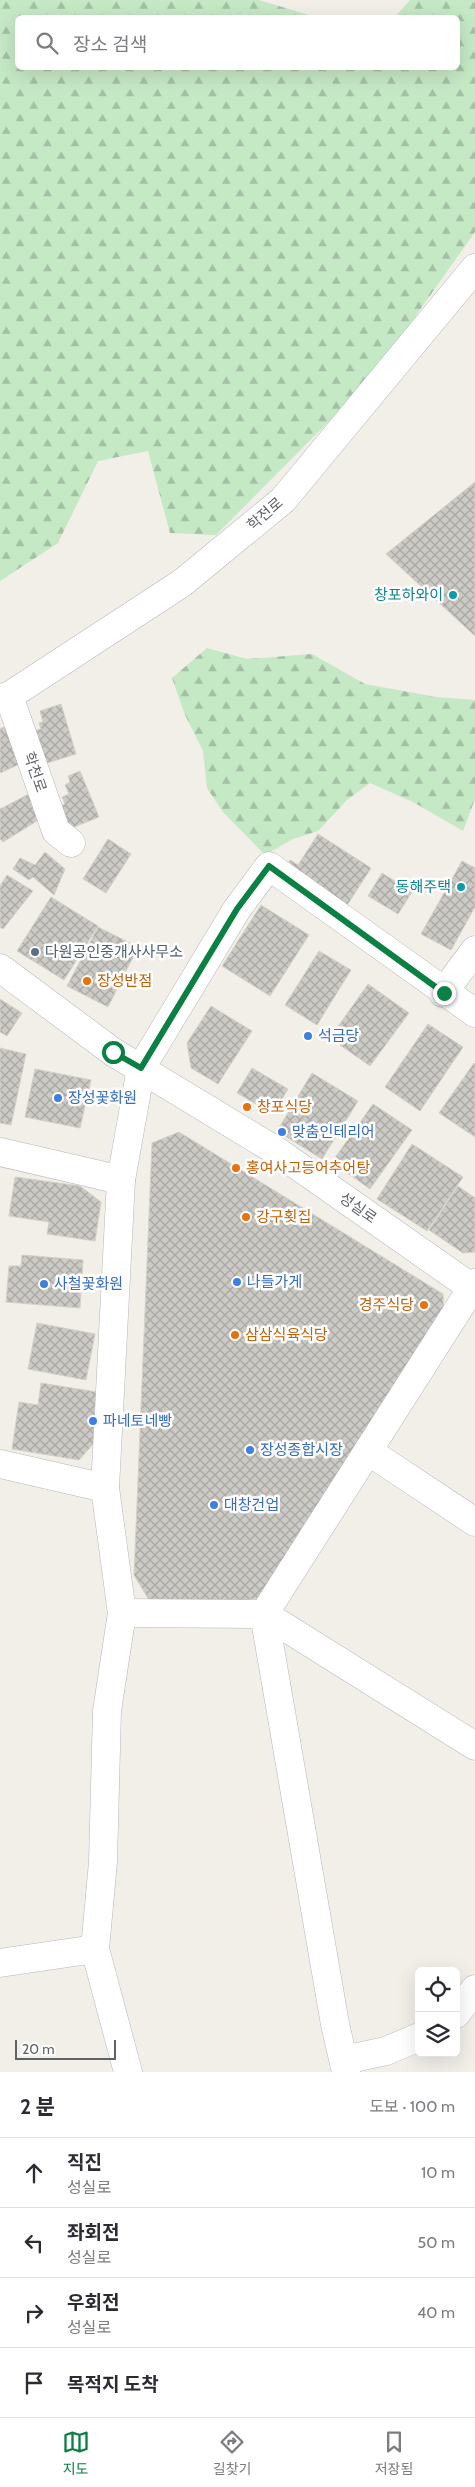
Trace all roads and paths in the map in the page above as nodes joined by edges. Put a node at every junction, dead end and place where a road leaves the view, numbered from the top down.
1 (475, 268) edge
2 (4, 697) edge
3 (71, 843) dead end
4 (475, 950) edge
5 (0, 968) edge
6 (444, 993) junction
7 (475, 1013) edge
8 (141, 1068) junction
9 (0, 1152) edge
10 (121, 1180) junction
11 (474, 1287) edge
12 (368, 1451) junction
13 (0, 1464) edge
14 (105, 1488) junction
15 (475, 1522) edge
16 (122, 1613) junction
17 (264, 1614) junction
18 (475, 1746) edge
19 (95, 1949) junction
20 (0, 1963) edge
21 (475, 1989) edge
22 (458, 2012) edge
23 (415, 2039) edge
24 (345, 2066) edge
25 (128, 2072) edge

1 - 2 street, 학전로
2 - 3 street, 학천로
4 - 6 street
5 - 8 street, 성실로
6 - 7 street
6 - 8 street
8 - 10 street
8 - 11 street, 성실로
9 - 10 street
10 - 14 street
11 - 12 street, 성실로
12 - 15 street
12 - 17 street, 성실로
13 - 14 street
14 - 16 street
16 - 17 street
16 - 19 street
17 - 18 street
17 - 24 street
19 - 20 street
19 - 25 street
21 - 22 street
23 - 24 street

